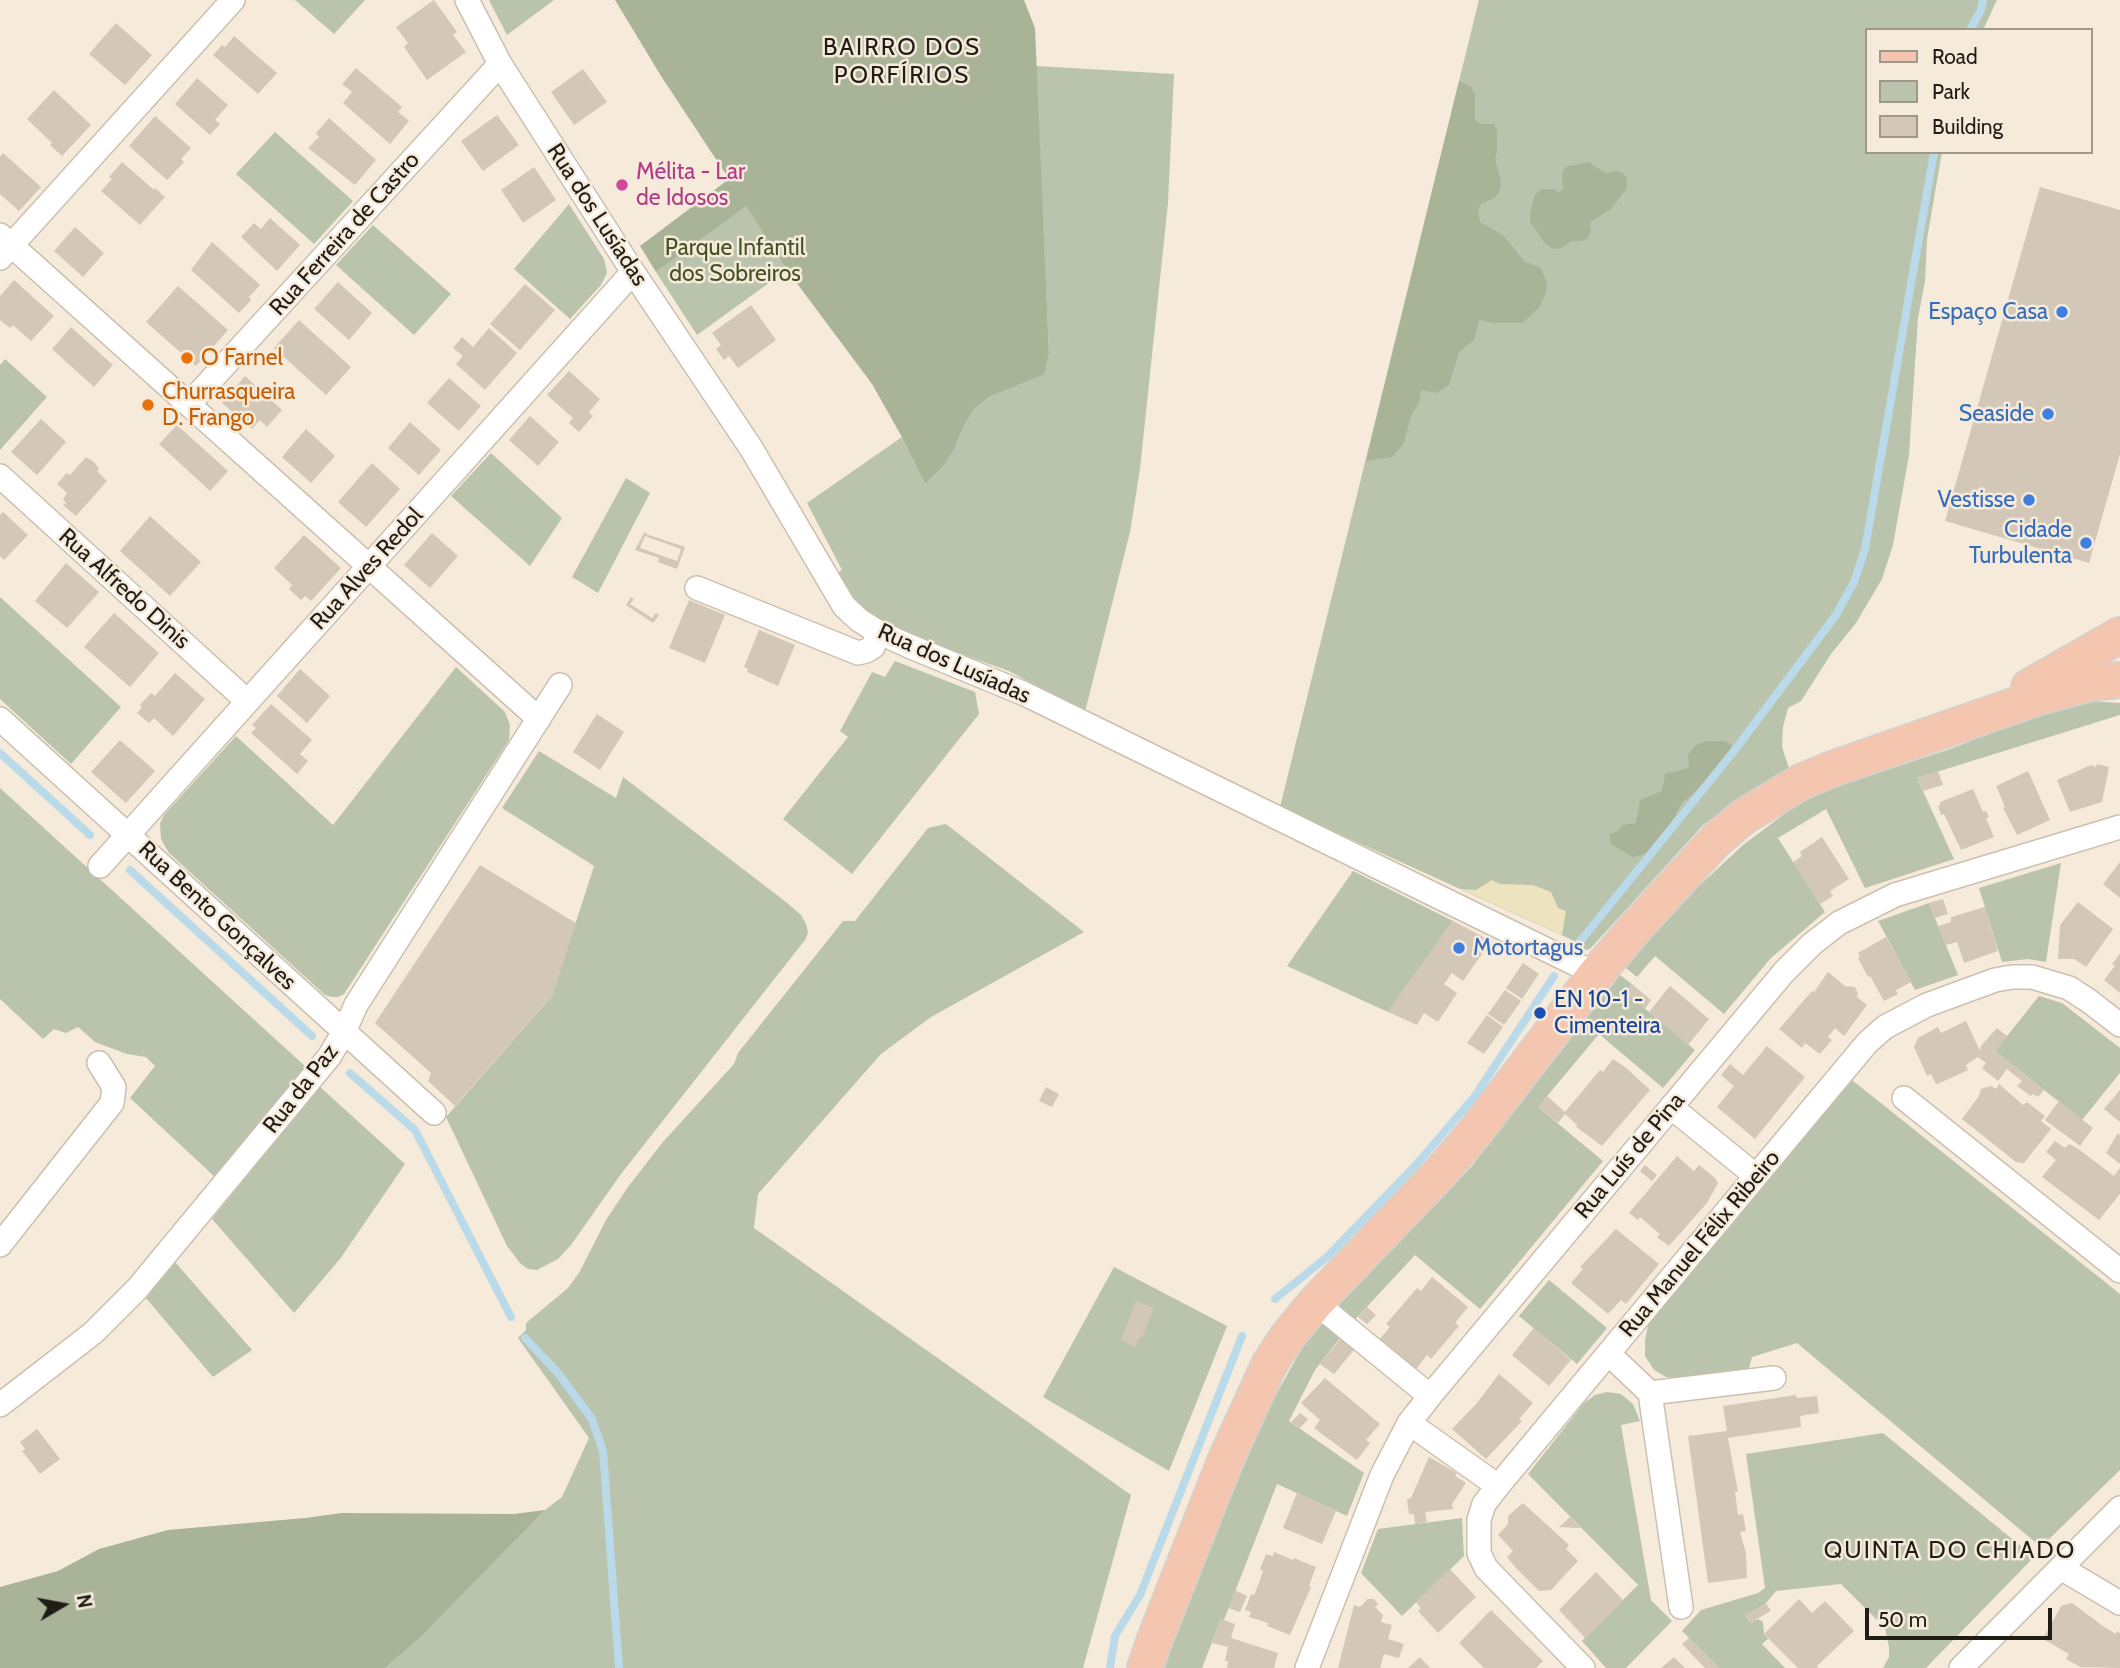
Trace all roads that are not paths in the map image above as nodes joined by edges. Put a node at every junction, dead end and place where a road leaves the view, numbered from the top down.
1 (233, 0) edge
2 (467, 0) edge
3 (500, 64) junction
4 (4, 246) edge
5 (633, 272) junction
6 (190, 403) junction
7 (0, 476) edge
8 (370, 566) junction
9 (697, 587) dead end
10 (878, 632) junction
11 (2120, 635) edge
12 (2120, 680) edge
13 (560, 685) dead end
14 (247, 701) junction
15 (1977, 718) junction
16 (0, 719) edge
17 (539, 719) junction
18 (2120, 827) edge
19 (128, 834) junction
20 (100, 866) dead end
21 (1596, 974) junction
22 (2120, 1025) edge
23 (344, 1032) junction
24 (99, 1063) dead end
25 (1904, 1098) dead end
26 (1671, 1107) junction
27 (434, 1113) dead end
28 (1756, 1177) junction
29 (0, 1245) edge
30 (2120, 1270) edge
31 (1327, 1312) dead end
32 (1609, 1354) junction
33 (1774, 1378) dead end
34 (1650, 1394) junction
35 (1430, 1396) junction
36 (0, 1405) edge
37 (1409, 1423) junction
38 (1498, 1486) junction
39 (2120, 1508) edge
40 (2062, 1568) junction
41 (2120, 1603) edge
42 (1681, 1607) dead end
43 (1145, 1668) edge
44 (1307, 1668) edge
45 (1584, 1668) edge
46 (1961, 1668) edge

1 - 4 street
2 - 3 street, Rua dos Lusíadas
3 - 5 street, Rua dos Lusíadas
3 - 6 street, Rua Ferreira de Castro
4 - 6 street
5 - 8 street, Rua Alves Redol
5 - 10 street, Rua dos Lusíadas
6 - 8 street
7 - 14 street, Rua Alfredo Dinis
8 - 14 street, Rua Alves Redol
8 - 17 street
9 - 10 street
10 - 21 street, Rua dos Lusíadas
11 - 15 main road
12 - 15 main road
13 - 17 street, Rua da Paz
14 - 19 street, Rua Alves Redol
15 - 21 main road
16 - 19 street, Rua Bento Gonçalves
17 - 23 street, Rua da Paz
18 - 26 street, Rua Luís de Pina
19 - 20 street, Rua Alves Redol
19 - 23 street, Rua Bento Gonçalves
21 - 43 main road
22 - 28 street, Rua Manuel Félix Ribeiro
23 - 27 street, Rua Bento Gonçalves
23 - 36 street, Rua da Paz
24 - 29 street
25 - 30 street
26 - 28 street
26 - 35 street, Rua Luís de Pina
28 - 32 street, Rua Manuel Félix Ribeiro
31 - 35 street
32 - 34 street
32 - 38 street, Rua Manuel Félix Ribeiro
33 - 34 street
34 - 42 street
35 - 37 street, Rua Luís de Pina
37 - 38 street
37 - 44 street, Rua Luís de Pina
38 - 45 street, Rua Manuel Félix Ribeiro
39 - 40 street
40 - 41 street
40 - 46 street

